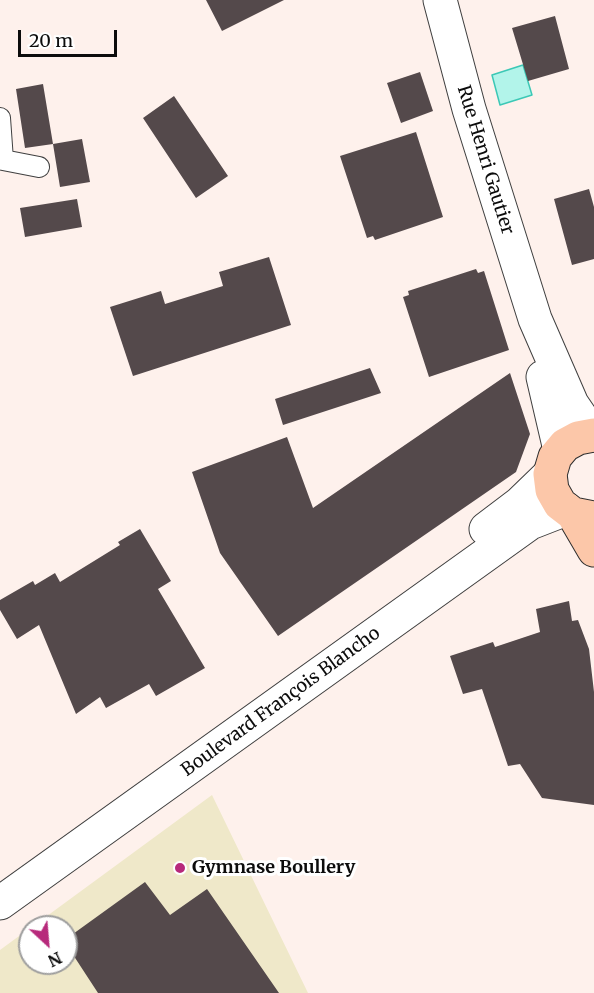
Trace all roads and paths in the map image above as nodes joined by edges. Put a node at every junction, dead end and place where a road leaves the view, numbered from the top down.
1 (440, 0) edge
2 (0, 118) edge
3 (39, 167) dead end
4 (535, 319) junction
5 (593, 435) edge
6 (555, 462) junction
7 (578, 514) edge
8 (594, 550) edge
9 (0, 879) edge
10 (0, 903) edge

1 - 4 street, Rue Henri Gautier
2 - 3 lane
4 - 5 street, Rue Henri Gautier
4 - 6 street, Rue Henri Gautier
5 - 6 main road
6 - 7 main road
6 - 9 street, Boulevard François Blancho
7 - 8 main road
7 - 10 street, Boulevard François Blancho

